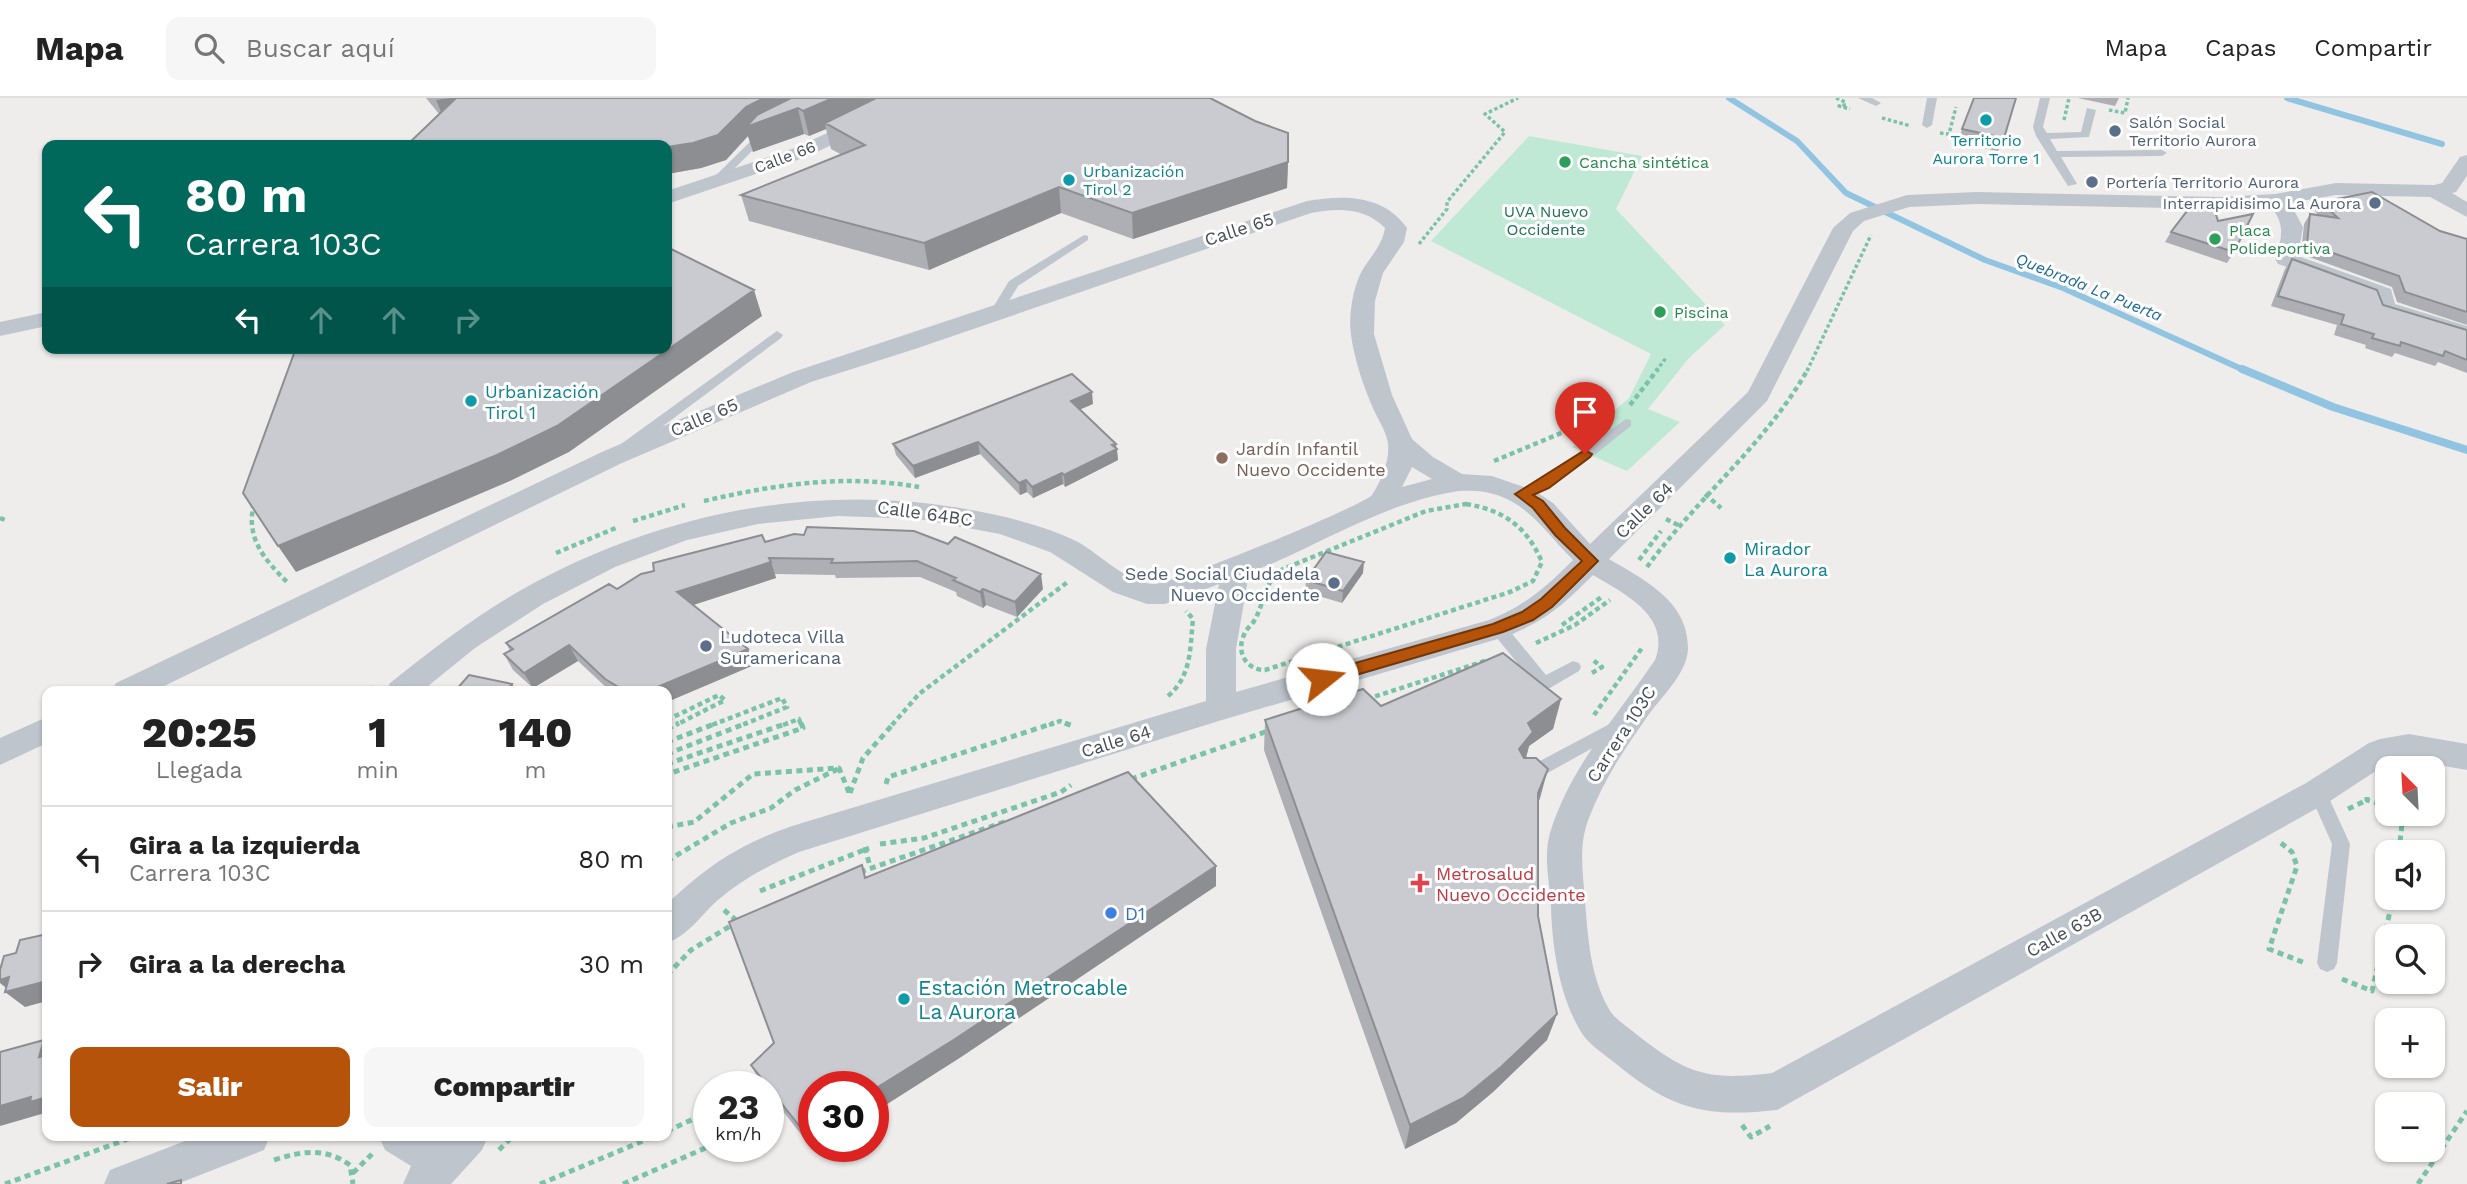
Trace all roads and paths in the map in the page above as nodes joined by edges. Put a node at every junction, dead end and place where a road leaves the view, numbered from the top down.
1 (1518, 98) edge
2 (1863, 98) edge
3 (1932, 98) edge
4 (2045, 98) edge
5 (1876, 103) dead end
6 (2091, 110) dead end
7 (878, 115) edge
8 (777, 125) edge
9 (1927, 125) dead end
10 (2041, 136) junction
11 (2162, 153) dead end
12 (2054, 154) junction
13 (2467, 161) edge
14 (713, 184) junction
15 (2180, 185) dead end
16 (2434, 191) junction
17 (2078, 192) junction
18 (672, 196) edge
19 (2274, 200) junction
20 (2168, 202) junction
21 (2467, 211) edge
22 (1084, 238) dead end
23 (1386, 251) junction
24 (995, 314) junction
25 (42, 320) edge
26 (0, 329) edge
27 (2467, 333) edge
28 (777, 335) dead end
29 (1666, 358) dead end
30 (1620, 409) dead end
31 (1608, 414) dead end
32 (1626, 423) dead end
33 (1401, 443) junction
34 (613, 457) junction
35 (1492, 462) dead end
36 (1458, 483) junction
37 (1522, 494) junction
38 (1705, 494) dead end
39 (256, 498) edge
40 (1380, 505) junction
41 (1721, 508) dead end
42 (0, 518) edge
43 (8, 520) dead end
44 (1591, 561) junction
45 (1236, 568) junction
46 (1060, 575) dead end
47 (1088, 575) junction
48 (1070, 580) junction
49 (1630, 583) junction
50 (310, 605) junction
51 (1176, 610) dead end
52 (1507, 639) junction
53 (1645, 640) dead end
54 (1244, 658) joint
55 (1573, 667) dead end
56 (138, 686) edge
57 (407, 686) edge
58 (1157, 701) dead end
59 (1357, 703) edge
60 (1221, 708) junction
61 (672, 718) edge
62 (1628, 721) junction
63 (1084, 722) dead end
64 (672, 726) edge
65 (1279, 728) edge
66 (42, 731) edge
67 (672, 740) edge
68 (42, 743) edge
69 (0, 752) edge
70 (672, 752) edge
71 (1570, 753) junction
72 (2467, 757) edge
73 (672, 762) edge
74 (839, 768) junction
75 (672, 773) edge
76 (1523, 779) edge
77 (1119, 783) edge
78 (883, 791) dead end
79 (2318, 792) junction
80 (1018, 818) edge
81 (672, 826) edge
82 (2272, 840) dead end
83 (684, 850) junction
84 (672, 857) edge
85 (689, 859) dead end
86 (848, 876) edge
87 (2391, 910) edge
88 (747, 917) edge
89 (672, 922) edge
90 (2323, 968) junction
91 (672, 970) edge
92 (1657, 1075) joint
93 (784, 1100) edge
94 (784, 1110) edge
95 (2467, 1111) edge
96 (1735, 1116) dead end
97 (693, 1119) edge
98 (1775, 1123) dead end
99 (672, 1128) edge
100 (122, 1141) edge
101 (408, 1141) edge
102 (643, 1141) edge
103 (261, 1148) edge
104 (693, 1153) edge
105 (444, 1161) edge
106 (5, 1184) edge
107 (124, 1184) edge
108 (353, 1184) edge
109 (540, 1184) edge
110 (623, 1184) edge
111 (2418, 1184) edge

1 - 23 path
2 - 5 lane
3 - 9 lane
4 - 10 lane
6 - 10 lane
7 - 14 street, Calle 66
8 - 14 lane
10 - 12 lane
11 - 12 lane
12 - 17 lane
13 - 16 street
14 - 18 street, Calle 66
15 - 20 street
16 - 19 street, Calle 64
16 - 21 street
17 - 20 street, Calle 64
17 - 44 street, Calle 64
19 - 20 street, Calle 64
19 - 27 street
22 - 24 lane
23 - 24 street, Calle 65
23 - 33 street
24 - 34 street, Calle 65
25 - 26 street
28 - 34 lane
29 - 30 path
31 - 35 path
32 - 37 lane
33 - 36 street
33 - 40 street
34 - 50 street, Calle 65
36 - 37 street, Carrera 103C
36 - 40 street, Calle 64BC
37 - 44 street, Carrera 103C
38 - 41 path
39 - 50 path
40 - 45 street, Calle 64BC
42 - 43 path
44 - 49 street, Carrera 103C
44 - 52 street, Calle 64
45 - 47 street, Calle 64BC
45 - 60 street
46 - 48 path
47 - 48 path
47 - 48 path
47 - 57 street, Calle 64BC
48 - 74 path
49 - 52 path
49 - 62 street, Carrera 103C
50 - 56 street, Calle 65
51 - 58 path
52 - 55 lane
52 - 59 path
52 - 60 street, Calle 64
53 - 71 path
54 - 54 path
60 - 89 street, Calle 64
61 - 64 path
62 - 71 lane
62 - 92 street, Carrera 103C
63 - 78 path
65 - 77 path
66 - 69 street
67 - 70 path
68 - 69 street
71 - 76 lane
72 - 79 street, Calle 63B
73 - 75 path
74 - 81 path
74 - 83 path
79 - 90 lane
79 - 92 street, Calle 63B
80 - 86 path
82 - 90 path
83 - 84 path
83 - 85 path
87 - 90 path
88 - 91 path
93 - 94 path
95 - 111 path
96 - 98 path
97 - 99 path
100 - 106 path
101 - 105 street
102 - 109 path
103 - 107 street
103 - 108 path
104 - 110 path

